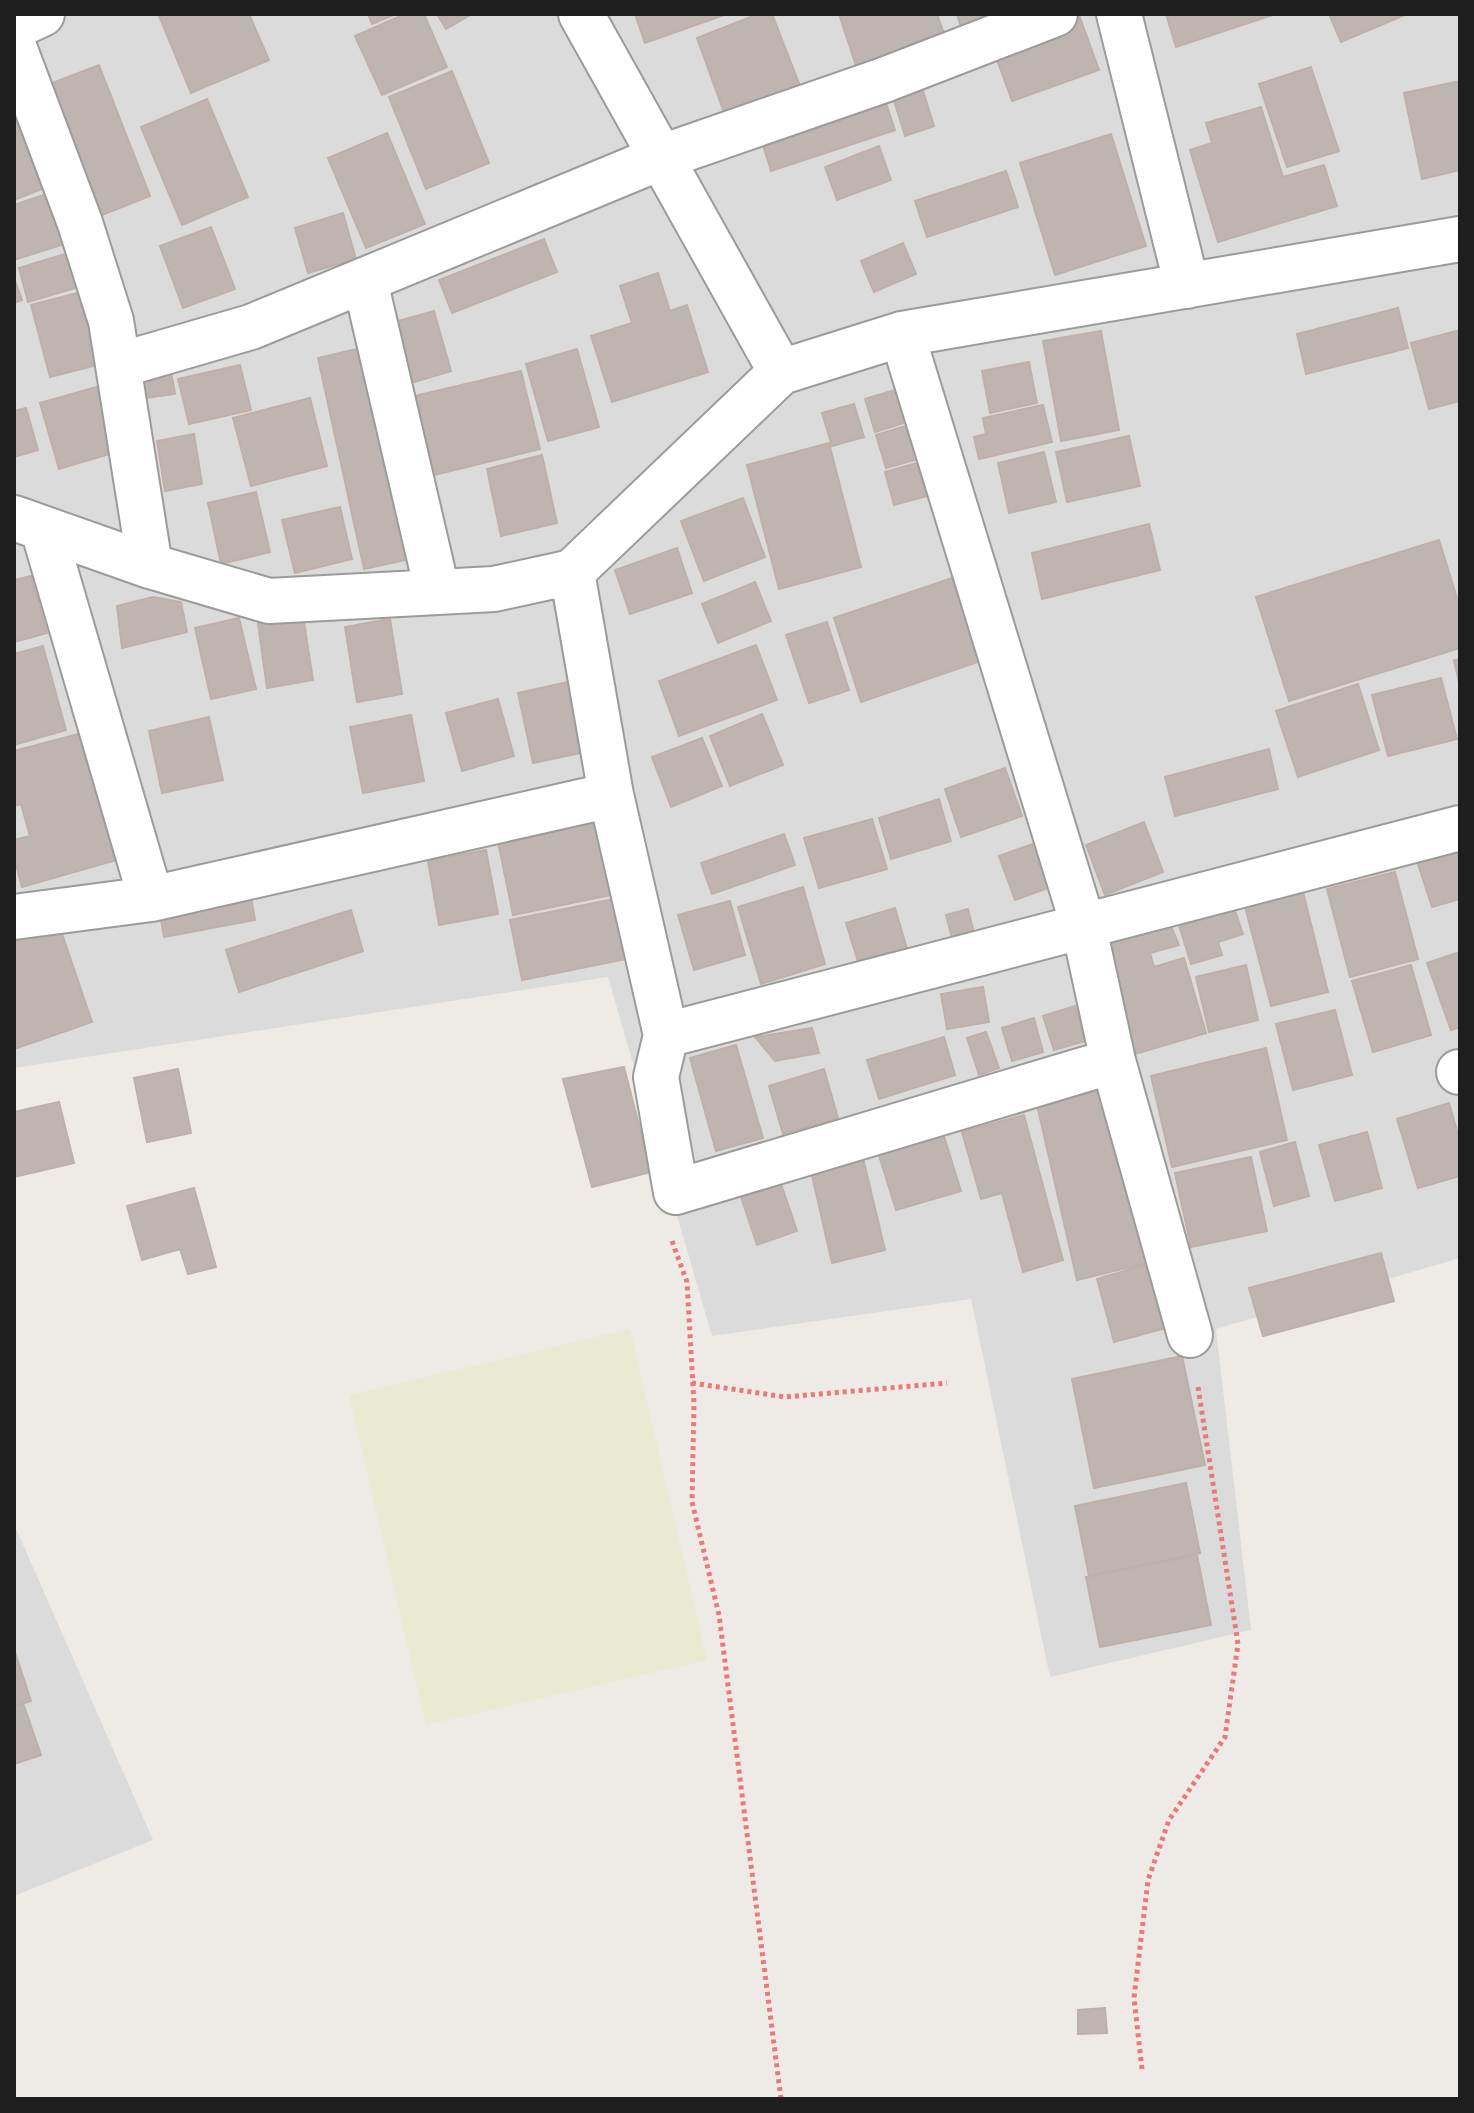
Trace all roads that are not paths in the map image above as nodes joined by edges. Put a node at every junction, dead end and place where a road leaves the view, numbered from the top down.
1 (42, 14) edge
2 (581, 14) edge
3 (1055, 14) edge
4 (1119, 14) edge
5 (14, 27) edge
6 (14, 47) edge
7 (662, 157) junction
8 (1460, 239) edge
9 (365, 281) junction
10 (1187, 286) junction
11 (902, 334) junction
12 (120, 365) junction
13 (781, 372) junction
14 (28, 523) edge
15 (150, 566) junction
16 (572, 572) junction
17 (437, 590) junction
18 (611, 795) junction
19 (1460, 828) edge
20 (151, 899) junction
21 (14, 917) edge
22 (1084, 928) junction
23 (666, 1035) junction
24 (1113, 1061) junction
25 (1190, 1335) road end

1 - 5 street
2 - 7 street
3 - 7 street
4 - 10 street
6 - 12 street
7 - 9 street
7 - 13 street
8 - 10 street
9 - 12 street
9 - 17 street
10 - 11 street
11 - 13 street
11 - 22 street
12 - 15 street
13 - 16 street
14 - 15 street
14 - 20 street
15 - 17 street
16 - 17 street
16 - 18 street
18 - 20 street
18 - 23 street
19 - 22 street
20 - 21 street
22 - 23 street
22 - 24 street
23 - 24 street
24 - 25 street

